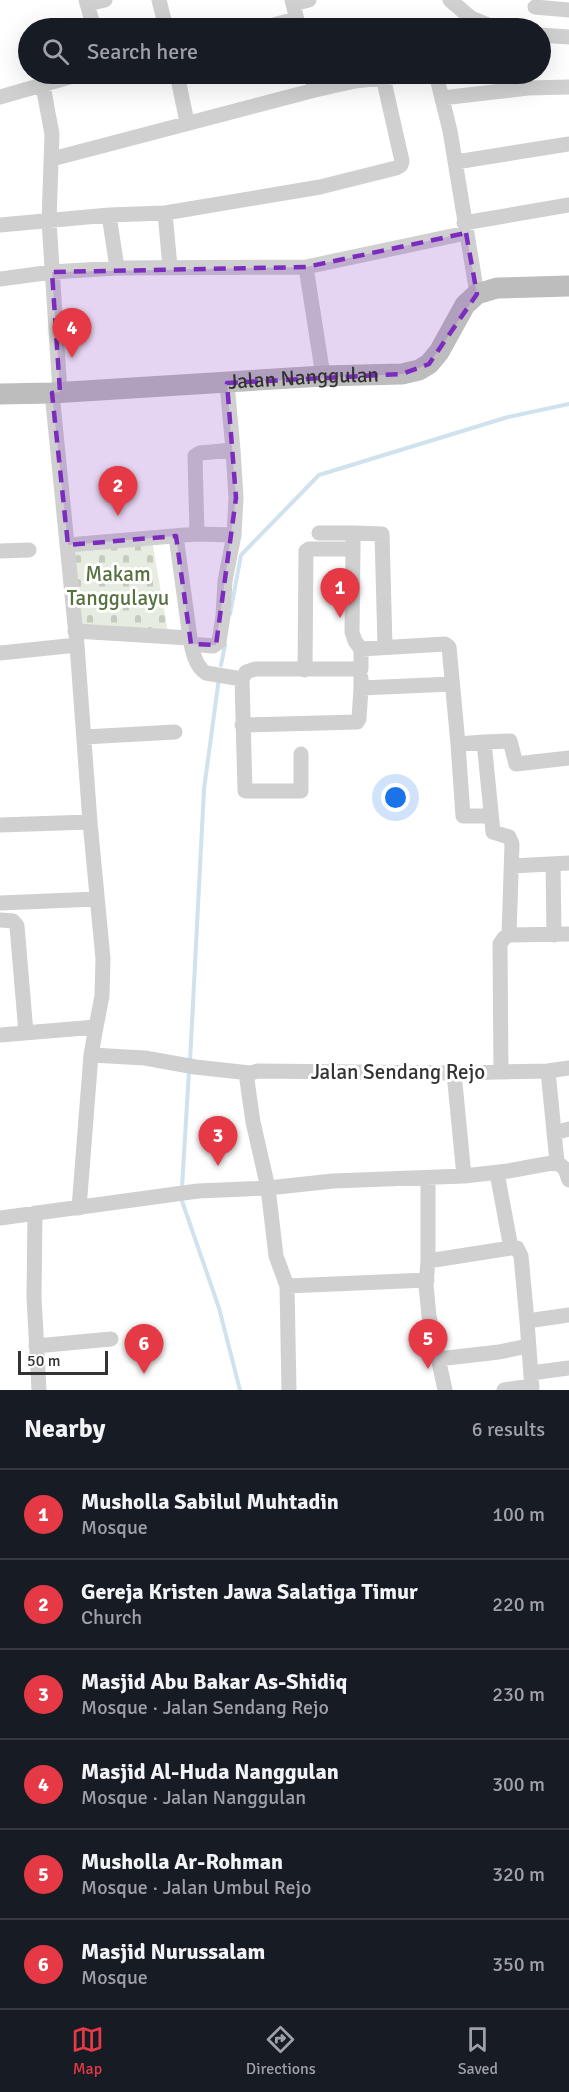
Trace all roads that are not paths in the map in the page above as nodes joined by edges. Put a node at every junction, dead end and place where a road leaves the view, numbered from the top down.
1 (105, 0) edge
2 (159, 0) edge
3 (309, 0) edge
4 (450, 0) edge
5 (87, 2) edge
6 (535, 7) dead end
7 (569, 10) edge
8 (295, 13) edge
9 (91, 18) edge
10 (164, 18) edge
11 (471, 18) edge
12 (551, 36) edge
13 (569, 38) edge
14 (50, 84) edge
15 (179, 84) edge
16 (313, 84) edge
17 (346, 84) edge
18 (385, 84) edge
19 (438, 84) edge
20 (44, 86) junction
21 (569, 87) edge
22 (315, 90) junction
23 (0, 97) edge
24 (442, 98) junction
25 (187, 122) junction
26 (569, 144) edge
27 (52, 159) junction
28 (456, 162) junction
29 (569, 205) edge
30 (165, 213) junction
31 (109, 215) junction
32 (49, 221) junction
33 (0, 225) edge
34 (465, 228) junction
35 (170, 267) junction
36 (306, 267) junction
37 (117, 268) junction
38 (52, 272) junction
39 (0, 279) edge
40 (569, 286) edge
41 (477, 294) junction
42 (323, 376) junction
43 (227, 383) junction
44 (56, 393) junction
45 (0, 394) edge
46 (233, 450) junction
47 (319, 532) dead end
48 (197, 534) junction
49 (234, 535) junction
50 (176, 536) junction
51 (353, 541) junction
52 (68, 545) junction
53 (29, 550) dead end
54 (0, 551) edge
55 (76, 638) junction
56 (190, 641) junction
57 (385, 646) junction
58 (362, 649) junction
59 (0, 653) edge
60 (361, 669) junction
61 (305, 670) junction
62 (242, 679) junction
63 (452, 684) junction
64 (361, 688) junction
65 (242, 725) junction
66 (175, 732) dead end
67 (84, 737) junction
68 (484, 742) junction
69 (458, 744) junction
70 (301, 754) dead end
71 (569, 758) edge
72 (492, 816) junction
73 (90, 822) junction
74 (0, 825) edge
75 (569, 863) edge
76 (553, 864) junction
77 (512, 866) junction
78 (96, 899) junction
79 (0, 903) edge
80 (0, 920) edge
81 (561, 934) edge
82 (509, 935) junction
83 (96, 1027) junction
84 (26, 1033) junction
85 (0, 1035) edge
86 (91, 1055) junction
87 (569, 1068) edge
88 (548, 1071) junction
89 (501, 1072) junction
90 (250, 1073) junction
91 (454, 1073) junction
92 (561, 1131) edge
93 (557, 1162) junction
94 (497, 1173) junction
95 (464, 1176) junction
96 (428, 1178) junction
97 (569, 1179) edge
98 (268, 1188) junction
99 (79, 1208) junction
100 (35, 1213) junction
101 (0, 1218) edge
102 (511, 1248) junction
103 (428, 1261) junction
104 (427, 1280) junction
105 (287, 1286) junction
106 (569, 1315) edge
107 (527, 1322) junction
108 (111, 1339) dead end
109 (36, 1346) junction
110 (528, 1346) junction
111 (438, 1359) junction
112 (569, 1368) edge
113 (532, 1383) edge
114 (39, 1390) edge
115 (289, 1390) edge
116 (445, 1390) edge
117 (504, 1390) edge

1 - 5 street
2 - 10 street
3 - 8 street
4 - 11 street
5 - 9 street
6 - 7 street
12 - 13 street
14 - 20 street
15 - 25 street
16 - 22 street
17 - 22 street
18 - 30 street
19 - 24 street
20 - 23 street
20 - 27 street
21 - 24 street
22 - 25 street
24 - 28 street
25 - 27 street
26 - 28 street
27 - 32 street
28 - 34 street
29 - 34 street
30 - 31 street
30 - 35 street
31 - 32 street
31 - 37 street
32 - 33 street
32 - 38 street
34 - 36 street
34 - 41 street
35 - 36 street
35 - 37 street
36 - 42 street
37 - 38 street
38 - 39 street
38 - 44 street
40 - 41 street
41 - 42 street, Jalan Nanggulan
42 - 43 street, Jalan Nanggulan
43 - 44 street, Jalan Nanggulan
43 - 46 street
44 - 45 street, Jalan Nanggulan
44 - 52 street
46 - 48 street
46 - 49 street
47 - 51 street
48 - 49 street
48 - 50 street
49 - 56 street
50 - 52 street
50 - 56 street
51 - 57 street
51 - 58 street
51 - 61 street
52 - 55 street
53 - 54 street
55 - 56 street
55 - 59 street
55 - 67 street
56 - 62 street
57 - 58 street
57 - 63 street
58 - 60 street
60 - 61 street
60 - 64 street
61 - 62 street
62 - 65 street
63 - 64 street
63 - 69 street
64 - 65 street
65 - 70 street
66 - 67 street
67 - 73 street
68 - 69 street
68 - 71 street
68 - 72 street
69 - 72 street
72 - 77 street
73 - 74 street
73 - 78 street
75 - 76 street
76 - 77 street
76 - 81 street
77 - 82 street
78 - 79 street
78 - 83 street
80 - 84 street
81 - 82 street
82 - 89 street
83 - 84 street
83 - 86 street
84 - 85 street
86 - 90 street, Jalan Sendang Rejo
86 - 99 street
87 - 88 street, Jalan Sendang Rejo
88 - 89 street, Jalan Sendang Rejo
88 - 92 street
89 - 91 street, Jalan Sendang Rejo
90 - 91 street, Jalan Sendang Rejo
90 - 98 street
91 - 95 street
92 - 93 street
93 - 94 street
93 - 97 street
94 - 95 street
94 - 102 street
95 - 96 street
96 - 98 street
96 - 103 street
98 - 99 street
98 - 105 street
99 - 100 street
100 - 101 street
100 - 109 street
102 - 103 street
102 - 107 street
103 - 104 street
104 - 105 street
104 - 111 street
105 - 115 street
106 - 107 street
107 - 110 street
108 - 109 street
109 - 114 street
110 - 111 street
110 - 113 street
111 - 116 street
112 - 113 street
113 - 117 street

